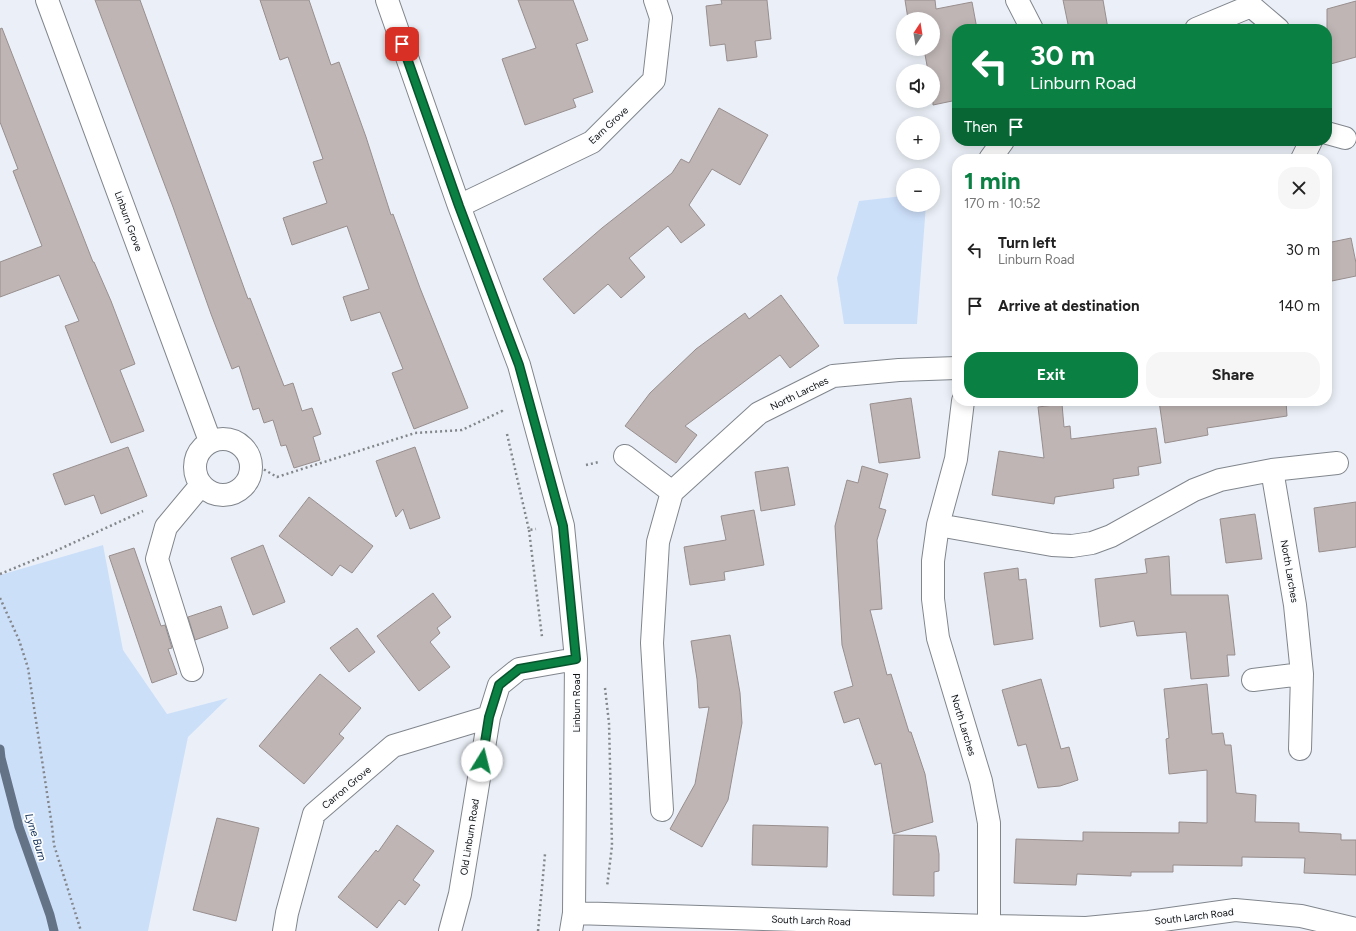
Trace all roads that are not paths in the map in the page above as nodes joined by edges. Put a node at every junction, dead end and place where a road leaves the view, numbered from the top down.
1 (47, 0) edge
2 (387, 0) edge
3 (655, 0) edge
4 (1017, 0) edge
5 (1029, 24) edge
6 (1208, 24) edge
7 (1272, 24) edge
8 (459, 206) junction
9 (952, 368) edge
10 (962, 406) edge
11 (210, 441) junction
12 (625, 456) dead end
13 (1337, 463) dead end
14 (1272, 470) junction
15 (201, 485) junction
16 (672, 492) junction
17 (938, 525) junction
18 (576, 659) junction
19 (192, 670) dead end
20 (1302, 674) junction
21 (1253, 680) dead end
22 (489, 717) junction
23 (1300, 749) dead end
24 (662, 810) dead end
25 (573, 922) edge
26 (989, 926) junction
27 (1356, 928) edge
28 (284, 931) edge
29 (450, 931) edge

1 - 11 street, Linburn Grove
2 - 8 street, Linburn Road
3 - 8 street, Earn Grove
4 - 5 street
6 - 7 street
8 - 18 street, Linburn Road
9 - 16 street, North Larches
10 - 17 street, North Larches
11 - 15 street
11 - 15 street
12 - 16 street
13 - 14 street
14 - 17 street
14 - 20 street, North Larches
15 - 19 street
16 - 24 street
17 - 26 street, North Larches
18 - 22 street, Old Linburn Road
18 - 25 street, Linburn Road
20 - 21 street
20 - 23 street, North Larches
22 - 28 street, Carron Grove
22 - 29 street, Old Linburn Road
25 - 26 street, South Larch Road
26 - 27 street, South Larch Road

